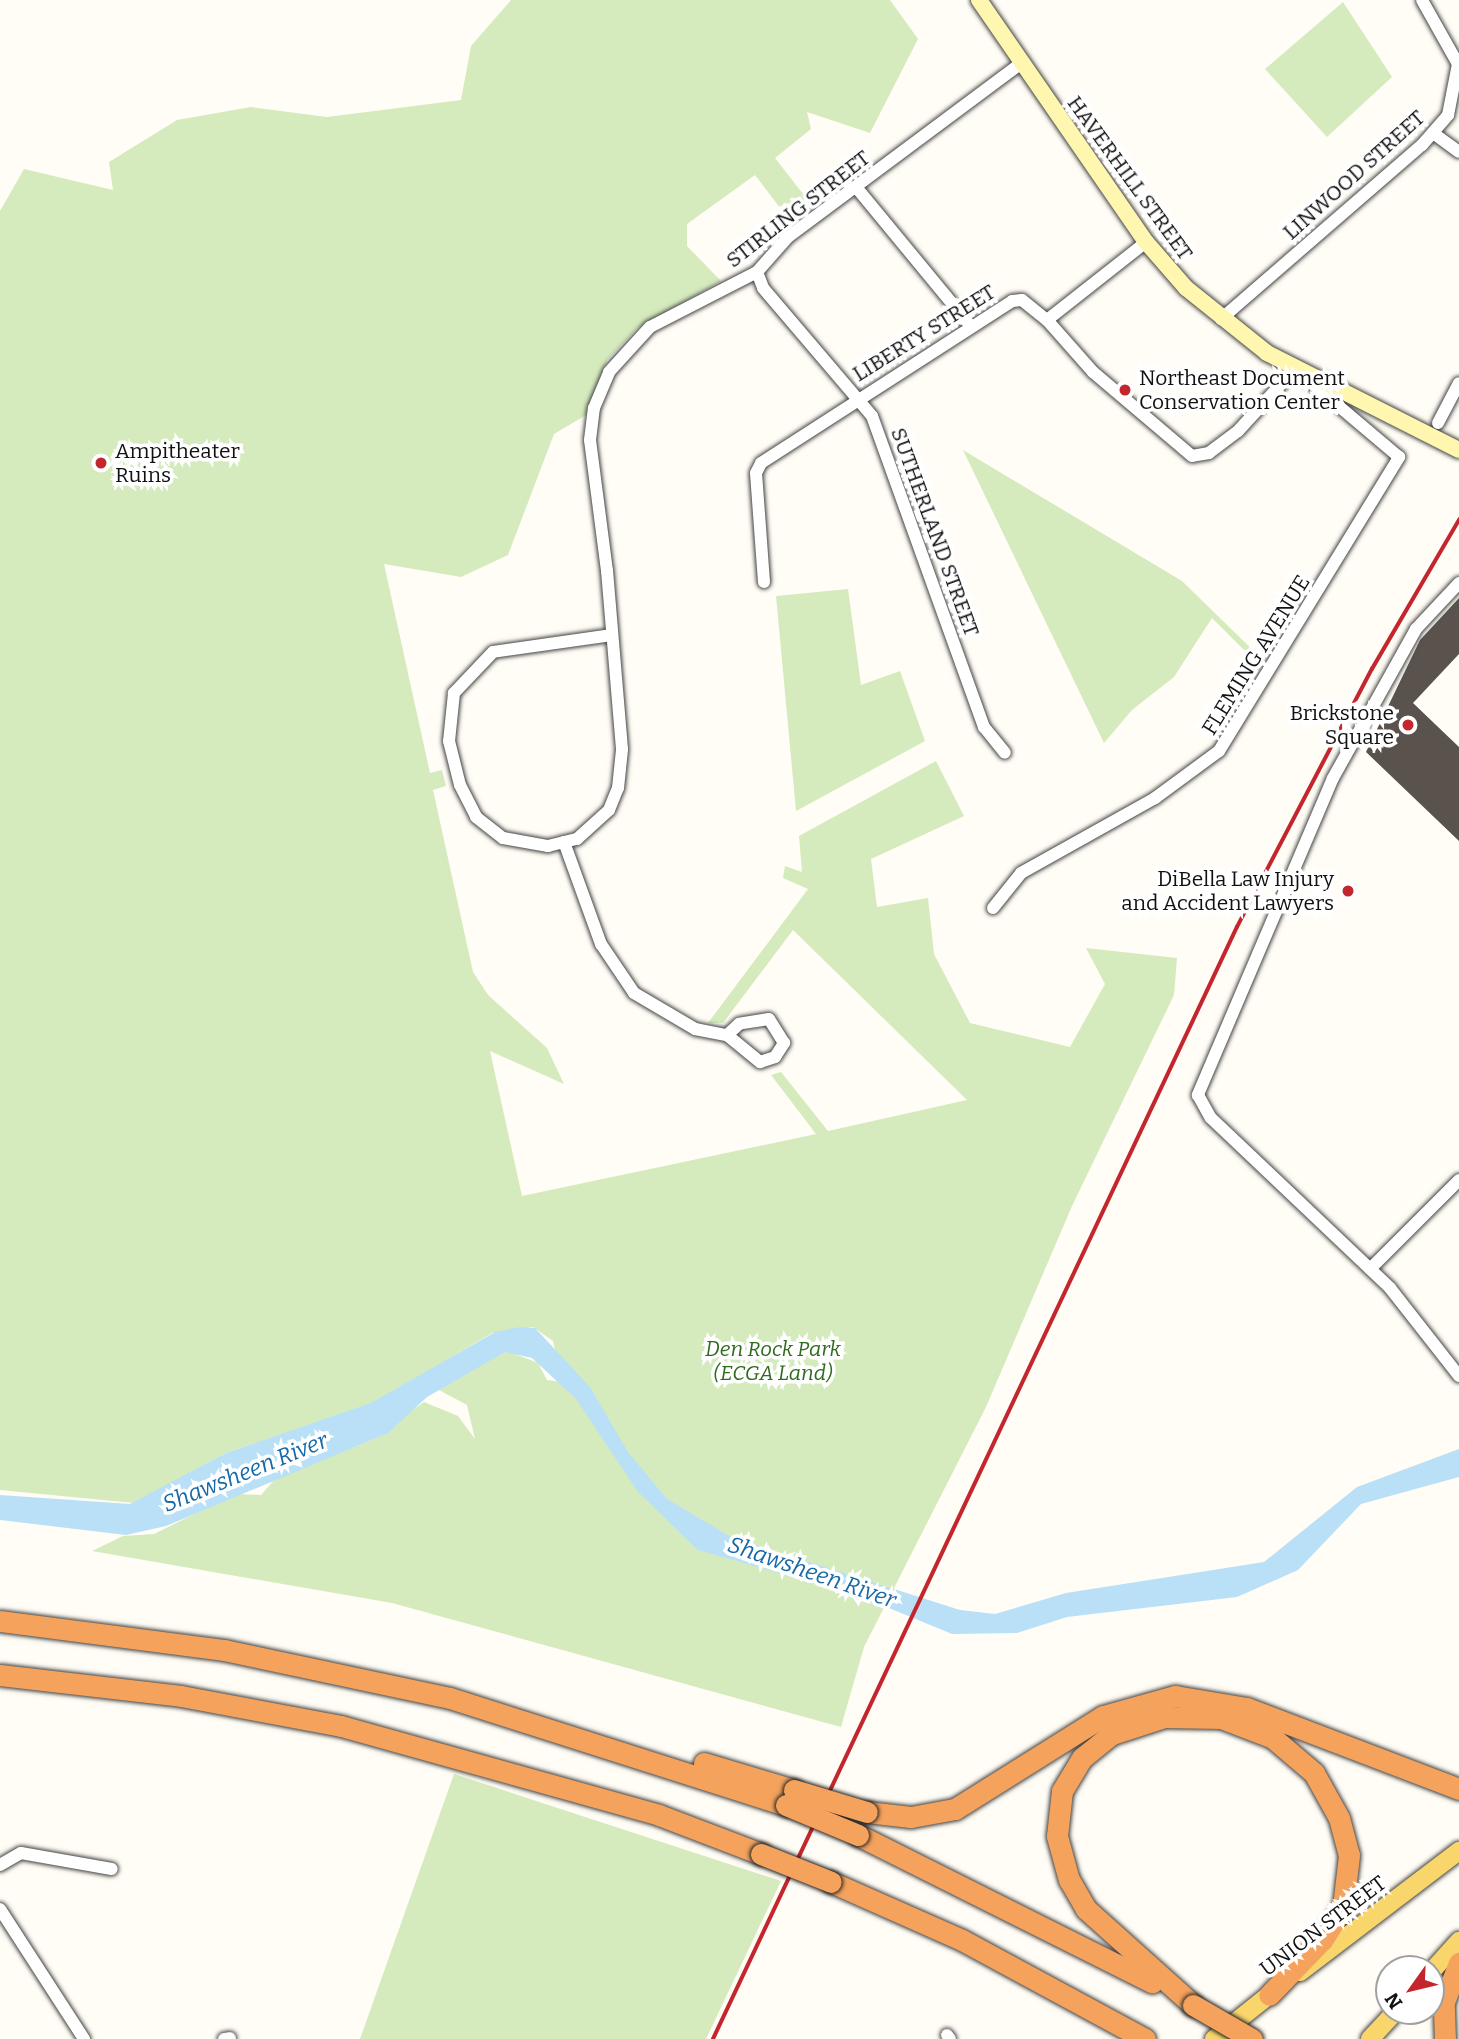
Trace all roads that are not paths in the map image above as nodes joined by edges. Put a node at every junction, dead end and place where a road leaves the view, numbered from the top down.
1 (979, 0) edge
2 (1422, 0) edge
3 (1023, 62) junction
4 (1433, 133) junction
5 (1459, 152) edge
6 (856, 187) junction
7 (1146, 242) junction
8 (757, 272) junction
9 (1221, 319) junction
10 (1047, 320) junction
11 (968, 323) junction
12 (1295, 369) junction
13 (1459, 383) edge
14 (859, 397) junction
15 (1438, 423) dead end
16 (1459, 450) edge
17 (764, 582) dead end
18 (1459, 583) edge
19 (612, 635) junction
20 (1005, 753) dead end
21 (564, 842) junction
22 (993, 908) dead end
23 (727, 1035) junction
24 (1459, 1180) edge
25 (1370, 1269) junction
26 (1459, 1376) edge
27 (0, 1610) edge
28 (0, 1621) edge
29 (36, 1624) junction
30 (0, 1675) edge
31 (49, 1679) junction
32 (0, 1685) edge
33 (1433, 1784) junction
34 (1459, 1789) edge
35 (790, 1798) junction
36 (1459, 1802) edge
37 (1459, 1851) edge
38 (0, 1865) edge
39 (112, 1869) dead end
40 (0, 1909) edge
41 (1459, 1941) edge
42 (1445, 1956) edge
43 (1459, 1963) edge
44 (1269, 1995) junction
45 (1193, 2005) junction
46 (1383, 2025) edge
47 (1144, 2038) edge
48 (84, 2039) edge
49 (1214, 2039) edge
50 (1252, 2039) edge
51 (1370, 2039) edge
52 (1445, 2039) edge

1 - 3 main road, HAVERHILL STREET
2 - 4 street, LINWOOD STREET
3 - 6 street, STIRLING STREET
3 - 7 main road, HAVERHILL STREET
4 - 5 street
4 - 9 street, LINWOOD STREET
6 - 8 street, STIRLING STREET
6 - 11 street
7 - 9 main road, HAVERHILL STREET
7 - 10 street
8 - 14 street, SUTHERLAND STREET
8 - 19 street, STIRLING STREET
9 - 12 main road, HAVERHILL STREET
10 - 11 street, LIBERTY STREET
10 - 12 street
11 - 14 street, LIBERTY STREET
12 - 16 main road, HAVERHILL STREET
12 - 22 street, FLEMING AVENUE
13 - 15 street
14 - 17 street, LIBERTY STREET
14 - 20 street, SUTHERLAND STREET
18 - 25 street
19 - 21 street, STIRLING STREET
19 - 21 street, STIRLING STREET
21 - 23 street
23 - 23 street
24 - 25 street
25 - 26 street
27 - 29 highway
28 - 29 highway
29 - 35 highway
30 - 31 highway
31 - 32 highway
31 - 47 highway, bridge
33 - 34 highway
33 - 35 highway, bridge
33 - 36 highway
35 - 45 highway, bridge
37 - 44 main road, UNION STREET
38 - 39 street
40 - 48 street
41 - 42 main road
43 - 52 highway
44 - 45 highway
44 - 49 main road, UNION STREET
45 - 50 highway, bridge
46 - 51 main road

